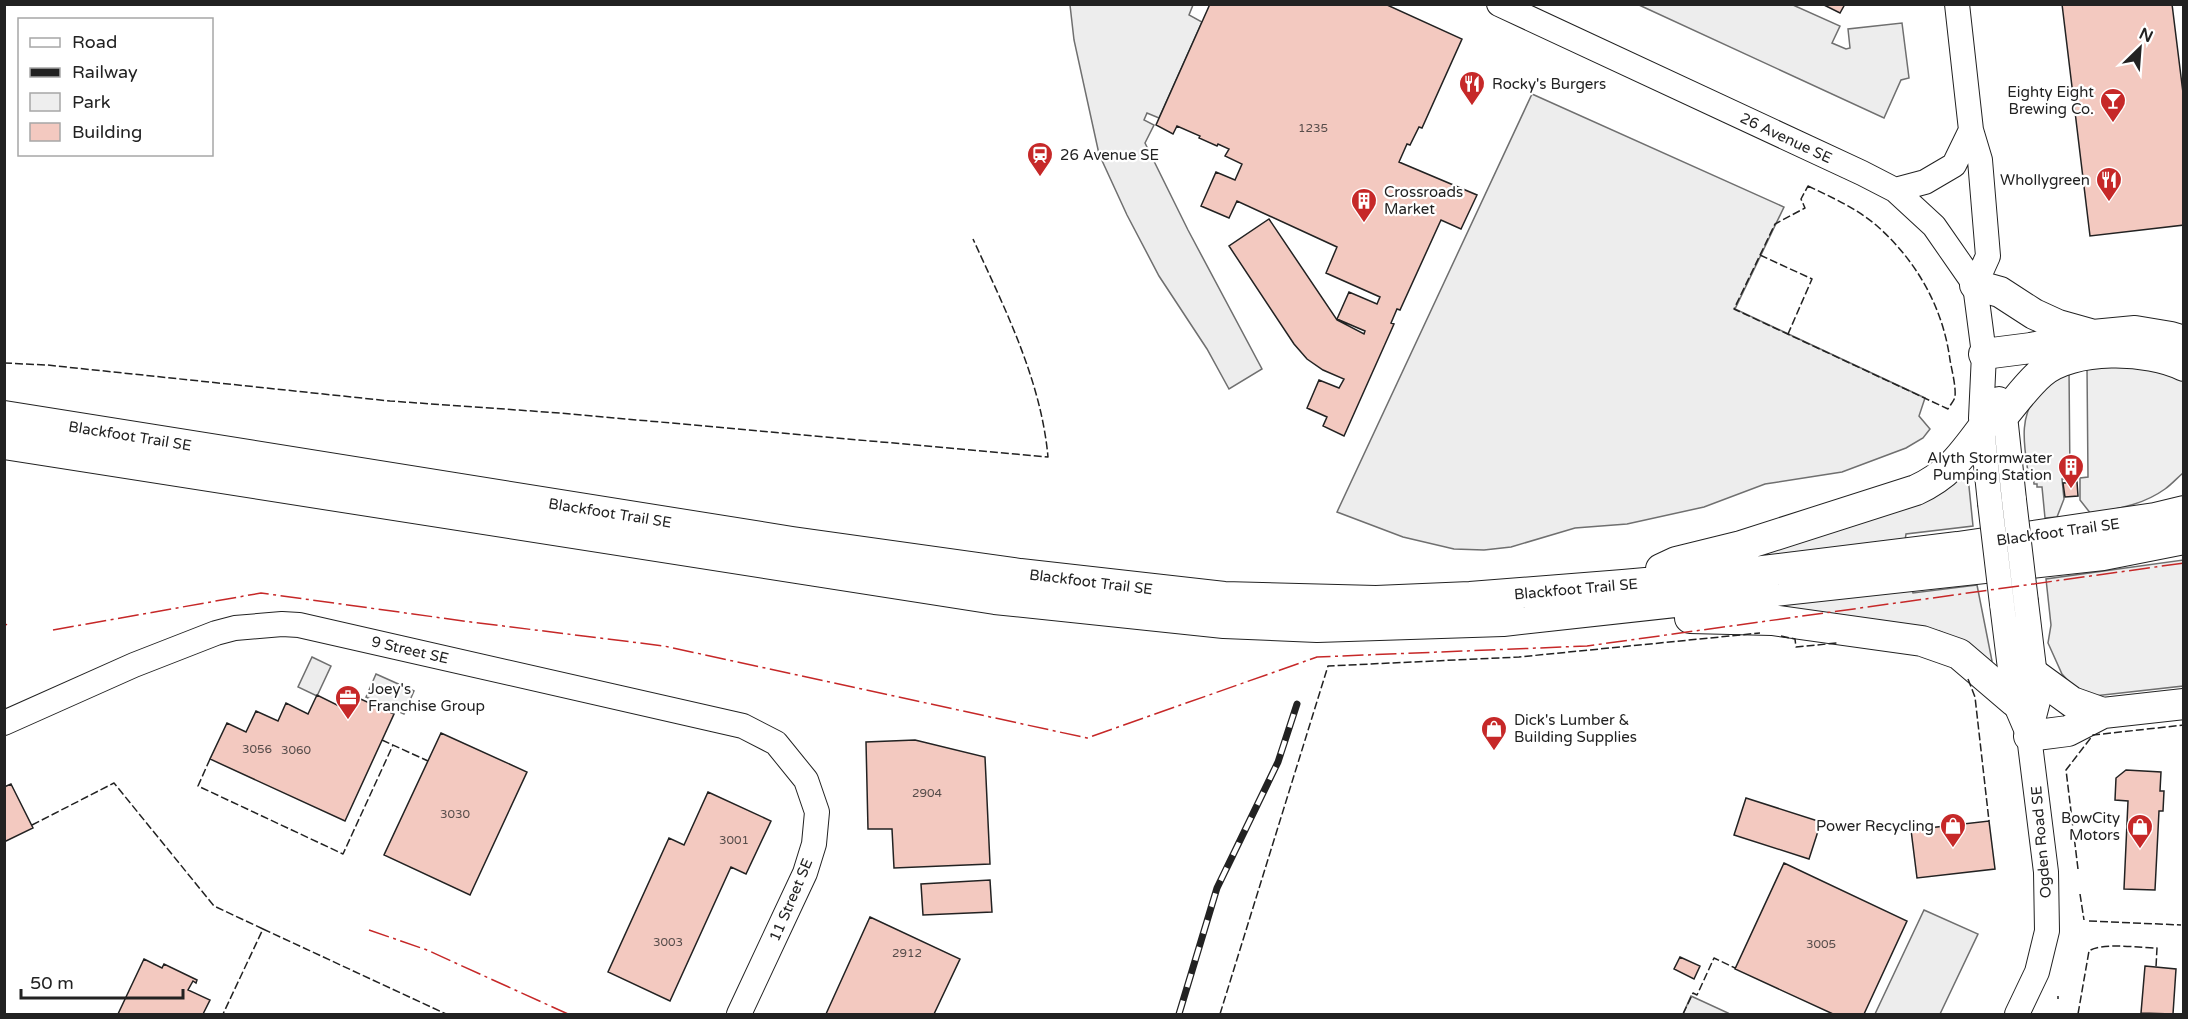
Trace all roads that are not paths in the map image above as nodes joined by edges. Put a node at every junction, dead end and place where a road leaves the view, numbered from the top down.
1 (1499, 4) edge
2 (1957, 4) edge
3 (1971, 130) junction
4 (1895, 190) junction
5 (1975, 285) junction
6 (2093, 335) junction
7 (2184, 341) edge
8 (1984, 354) junction
9 (2184, 366) edge
10 (4, 416) edge
11 (1993, 423) junction
12 (4, 444) edge
13 (2184, 497) edge
14 (2014, 500) joint
15 (1990, 503) joint
16 (2184, 511) edge
17 (2155, 518) junction
18 (2184, 538) edge
19 (1625, 597) junction
20 (2035, 675) junction
21 (2014, 700) junction
22 (2184, 704) edge
23 (2103, 712) junction
24 (4, 723) edge
25 (2029, 736) junction
26 (806, 780) joint
27 (2022, 1010) edge
28 (739, 1014) edge

1 - 4 street, 26 Avenue SE
2 - 3 street
3 - 4 street
3 - 5 street
4 - 5 street, 26 Avenue SE
5 - 6 main road
5 - 8 street, 26 Avenue SE
6 - 7 main road
6 - 8 main road
8 - 11 street, 26 Avenue SE
9 - 11 main road
10 - 19 main road, Blackfoot Trail SE
11 - 14 street, 26 Avenue SE
11 - 15 street, 26 Avenue SE
11 - 19 main road
12 - 19 main road, Blackfoot Trail SE
13 - 17 main road
14 - 20 street, Ogden Road SE, bridge
15 - 21 street, Ogden Road SE, bridge
16 - 17 main road, Blackfoot Trail SE
17 - 19 main road, Blackfoot Trail SE
18 - 19 main road, Blackfoot Trail SE
19 - 21 main road
20 - 23 main road
20 - 25 street, Ogden Road SE
21 - 25 street, Ogden Road SE
22 - 23 main road
23 - 25 main road
24 - 26 street, 9 Street SE
25 - 27 street, Ogden Road SE
26 - 28 street, 11 Street SE

